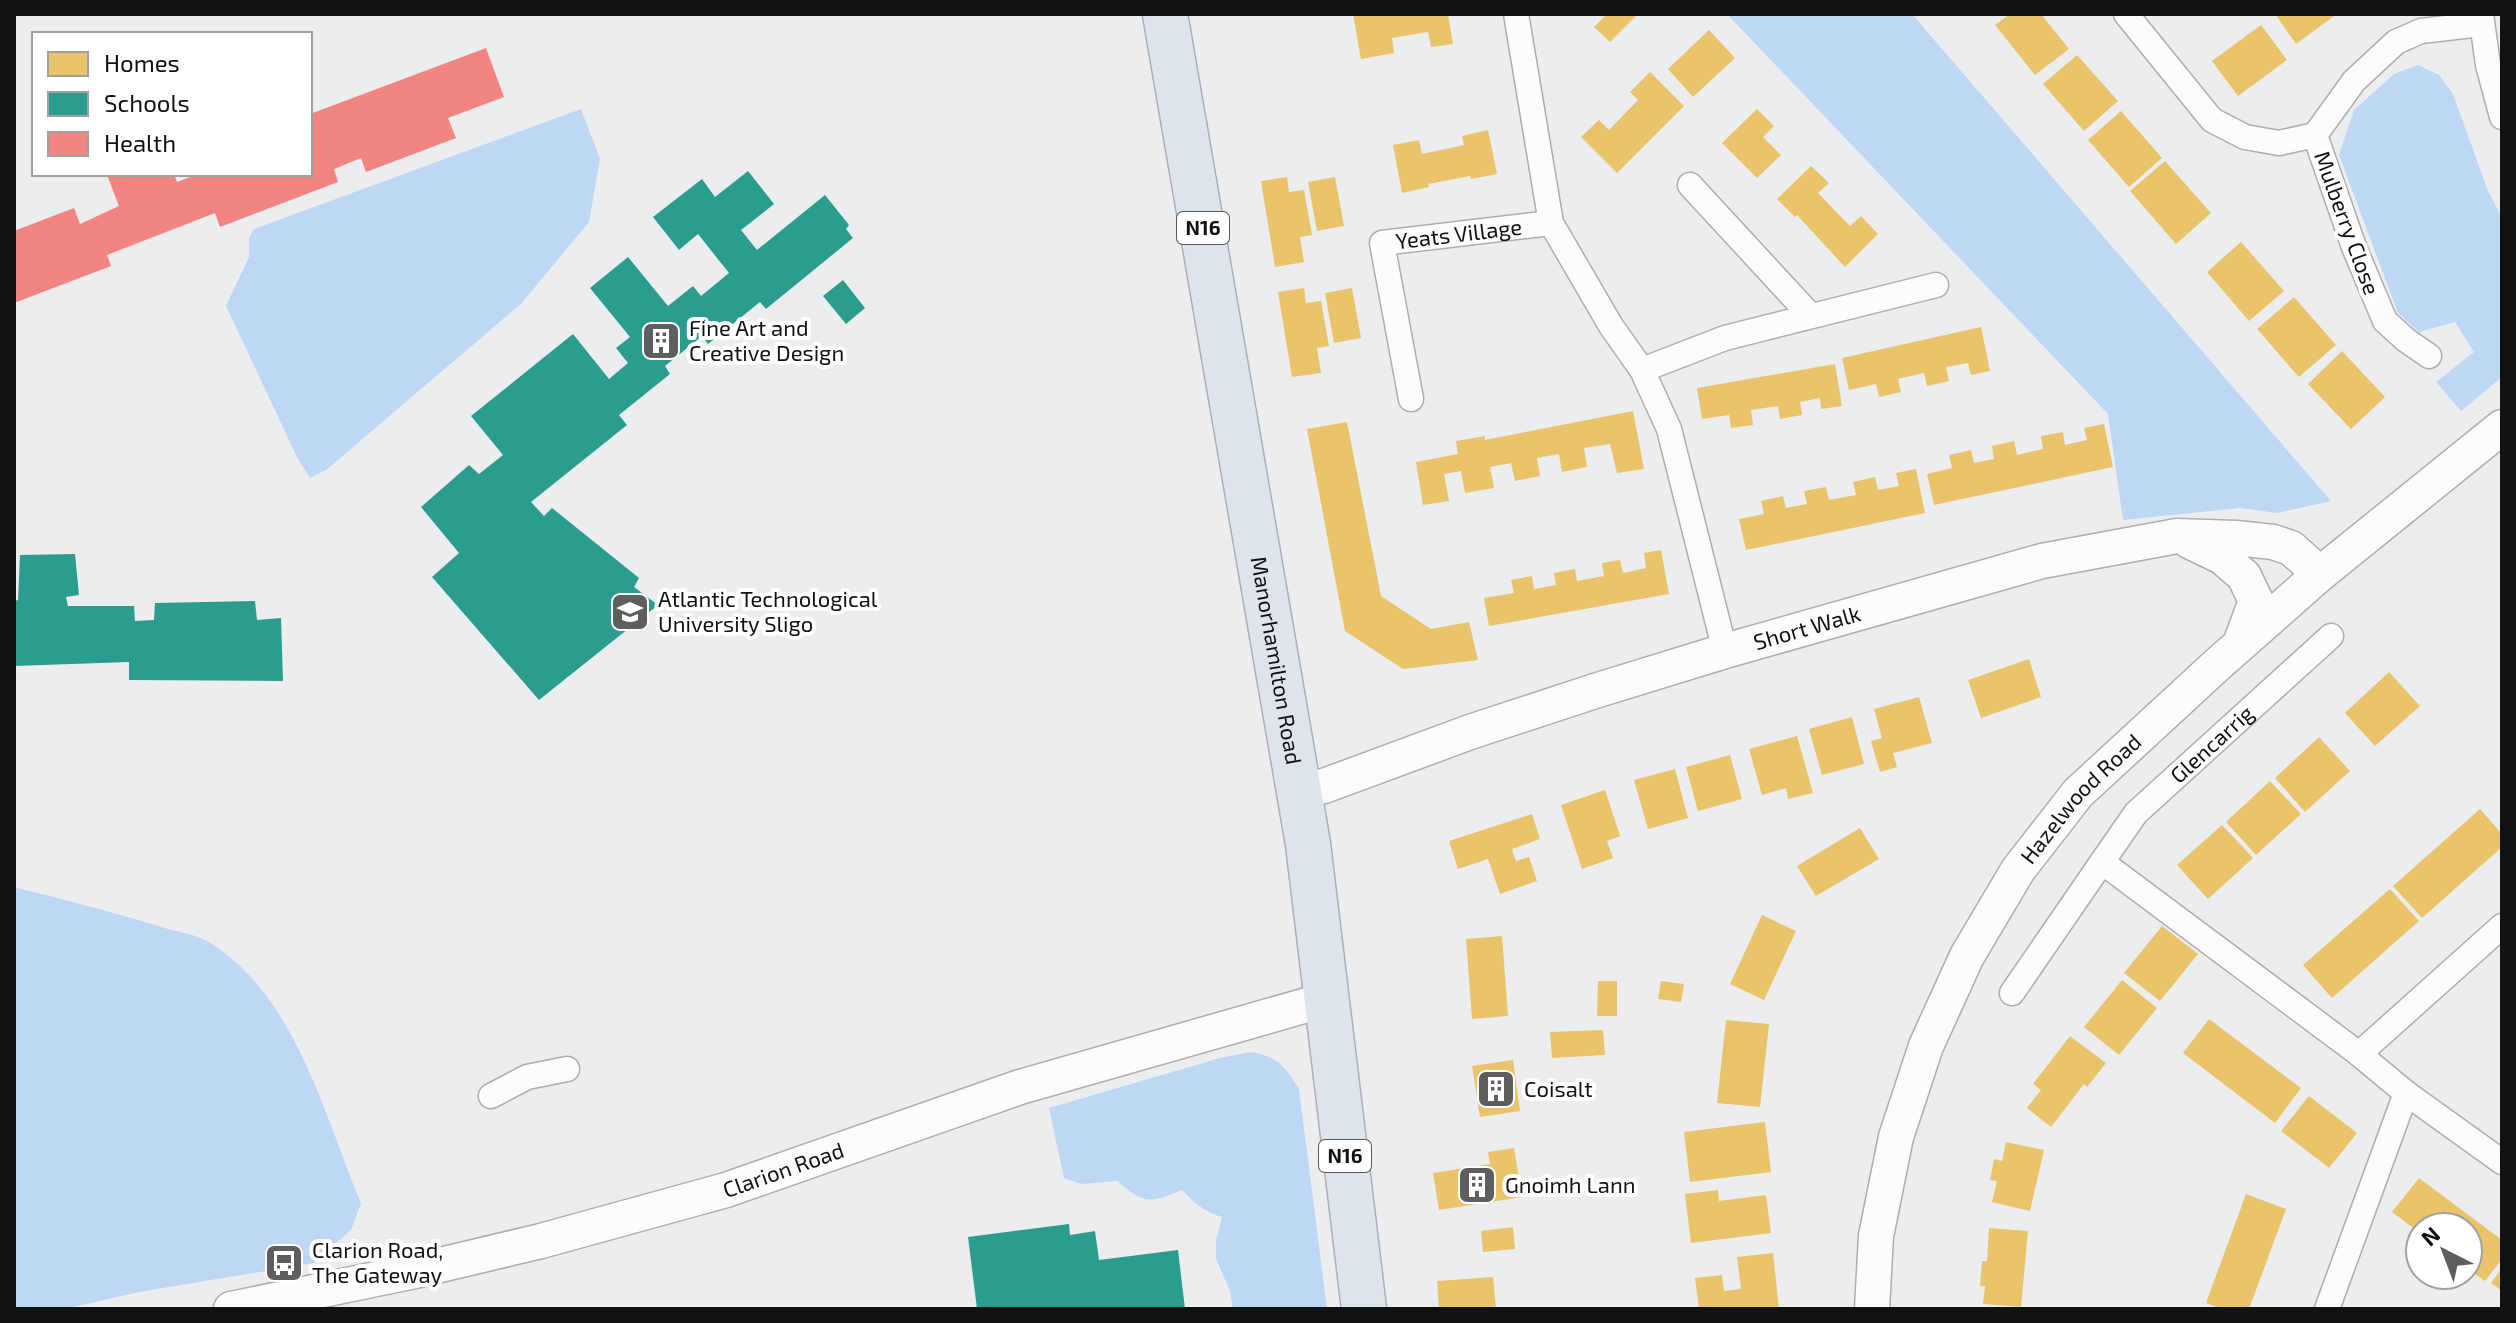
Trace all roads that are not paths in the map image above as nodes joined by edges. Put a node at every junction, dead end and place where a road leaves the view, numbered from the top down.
1 (1165, 14) edge
2 (1516, 14) edge
3 (2126, 14) edge
4 (2481, 19) edge
5 (2502, 117) edge
6 (2315, 135) junction
7 (1690, 185) dead end
8 (1551, 223) junction
9 (1936, 285) dead end
10 (1810, 315) junction
11 (2429, 356) dead end
12 (1642, 370) junction
13 (1411, 399) dead end
14 (2502, 427) edge
15 (2177, 536) junction
16 (2320, 574) junction
17 (2331, 636) dead end
18 (2240, 645) junction
19 (1725, 651) junction
20 (1299, 791) junction
21 (2102, 862) junction
22 (2502, 926) edge
23 (2012, 993) dead end
24 (1326, 1003) junction
25 (2359, 1054) junction
26 (567, 1069) dead end
27 (2406, 1093) junction
28 (491, 1096) dead end
29 (2502, 1162) edge
30 (231, 1309) edge
31 (1364, 1309) edge
32 (1872, 1309) edge
33 (2327, 1309) edge

1 - 20 highway, Manorhamilton Road / N16
2 - 8 street, Yeats Village
3 - 6 street
4 - 5 street
4 - 6 street, Mulberry Close
6 - 11 street, Mulberry Close
7 - 10 street
8 - 12 street, Yeats Village
8 - 13 street, Yeats Village
9 - 10 street
10 - 12 street
12 - 19 street, Yeats Village
14 - 16 street, Hazelwood Road
15 - 16 street, Short Walk
15 - 18 street
15 - 19 street, Short Walk
16 - 18 street, Hazelwood Road
17 - 21 street, Glencarrig
18 - 32 street, Hazelwood Road
19 - 20 street, Short Walk
20 - 24 highway, Manorhamilton Road / N16
21 - 23 street, Glencarrig
21 - 25 street
22 - 25 street
24 - 30 street, Clarion Road
24 - 31 highway, Manorhamilton Road / N16
25 - 27 street
26 - 28 street
27 - 29 street
27 - 33 street

